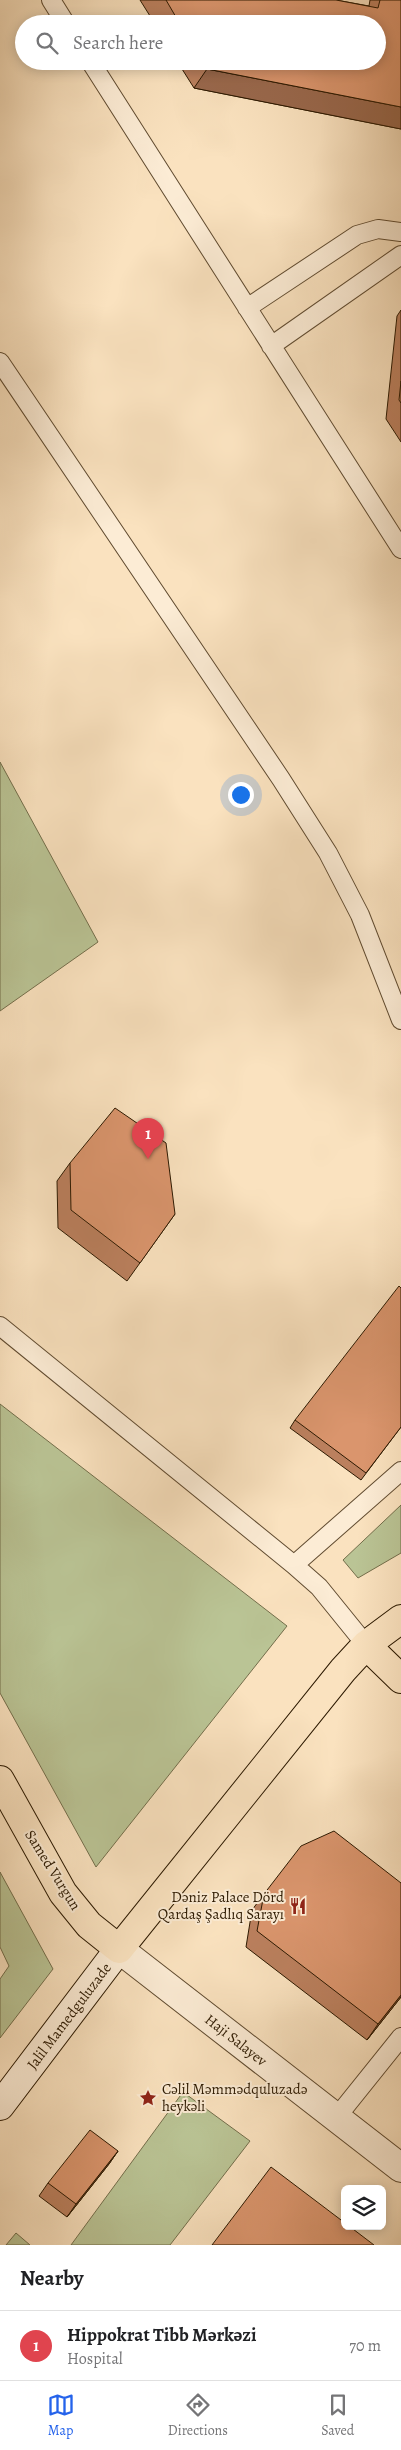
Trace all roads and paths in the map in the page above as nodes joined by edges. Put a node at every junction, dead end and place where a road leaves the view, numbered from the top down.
1 (51, 0) edge
2 (60, 15) edge
3 (96, 70) edge
4 (401, 232) edge
5 (401, 255) edge
6 (247, 308) junction
7 (271, 346) junction
8 (0, 362) edge
9 (401, 549) edge
10 (401, 1020) edge
11 (0, 1326) edge
12 (401, 1471) edge
13 (294, 1565) junction
14 (401, 1618) edge
15 (366, 1645) junction
16 (401, 1679) edge
17 (0, 1780) edge
18 (120, 1949) junction
19 (401, 2037) edge
20 (0, 2106) edge
21 (336, 2118) junction
22 (401, 2168) edge

1 - 2 lane
3 - 6 lane
4 - 6 lane
5 - 7 lane
6 - 7 lane
7 - 9 lane
8 - 10 lane
11 - 13 lane
12 - 13 lane
13 - 15 lane
14 - 15 main road
15 - 16 main road
15 - 18 main road
17 - 18 main road, Samed Vurgun
18 - 20 street, Jalil Mamedguluzade
18 - 21 street, Haji Salayev
19 - 21 lane
21 - 22 street, Haji Salayev

